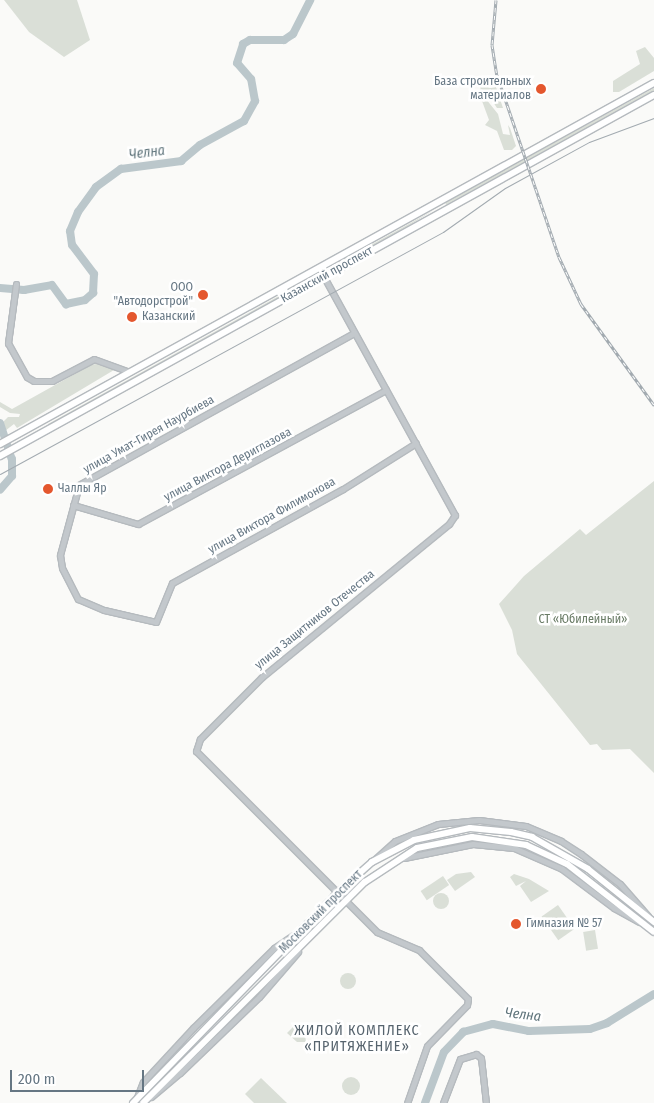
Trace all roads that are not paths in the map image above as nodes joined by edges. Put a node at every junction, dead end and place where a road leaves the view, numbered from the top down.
1 (654, 84) edge
2 (654, 95) edge
3 (429, 207) junction
4 (432, 219) junction
5 (324, 277) junction
6 (16, 284) dead end
7 (354, 333) junction
8 (130, 372) junction
9 (386, 390) junction
10 (53, 416) junction
11 (57, 425) junction
12 (416, 443) junction
13 (0, 444) edge
14 (0, 456) edge
15 (73, 505) junction
16 (156, 622) joint
17 (337, 893) junction
18 (345, 901) junction
19 (653, 921) edge
20 (654, 932) edge
21 (134, 1102) edge
22 (143, 1103) edge
23 (407, 1103) edge
24 (443, 1103) edge
25 (486, 1103) edge

1 - 3 main road, Казанский проспект
2 - 4 main road, Казанский проспект
3 - 4 main road
3 - 8 main road, Казанский проспект
4 - 5 main road, Казанский проспект
5 - 7 street
5 - 11 main road, Казанский проспект
6 - 8 street
7 - 9 street
7 - 15 street, улица Умат-Гирея Наурбиева
8 - 10 main road, Казанский проспект
9 - 12 street
9 - 15 street, улица Виктора Дериглазова
10 - 11 main road
10 - 13 main road, Казанский проспект
11 - 14 main road, Казанский проспект
12 - 16 street, улица Виктора Филимонова
12 - 17 street, улица Защитников Отечества
15 - 16 street, улица Умат-Гирея Наурбиева
17 - 18 street
17 - 19 main road, Московский проспект
17 - 21 main road, Московский проспект
18 - 20 main road, Московский проспект
18 - 22 main road, Московский проспект
18 - 23 street
24 - 25 street

